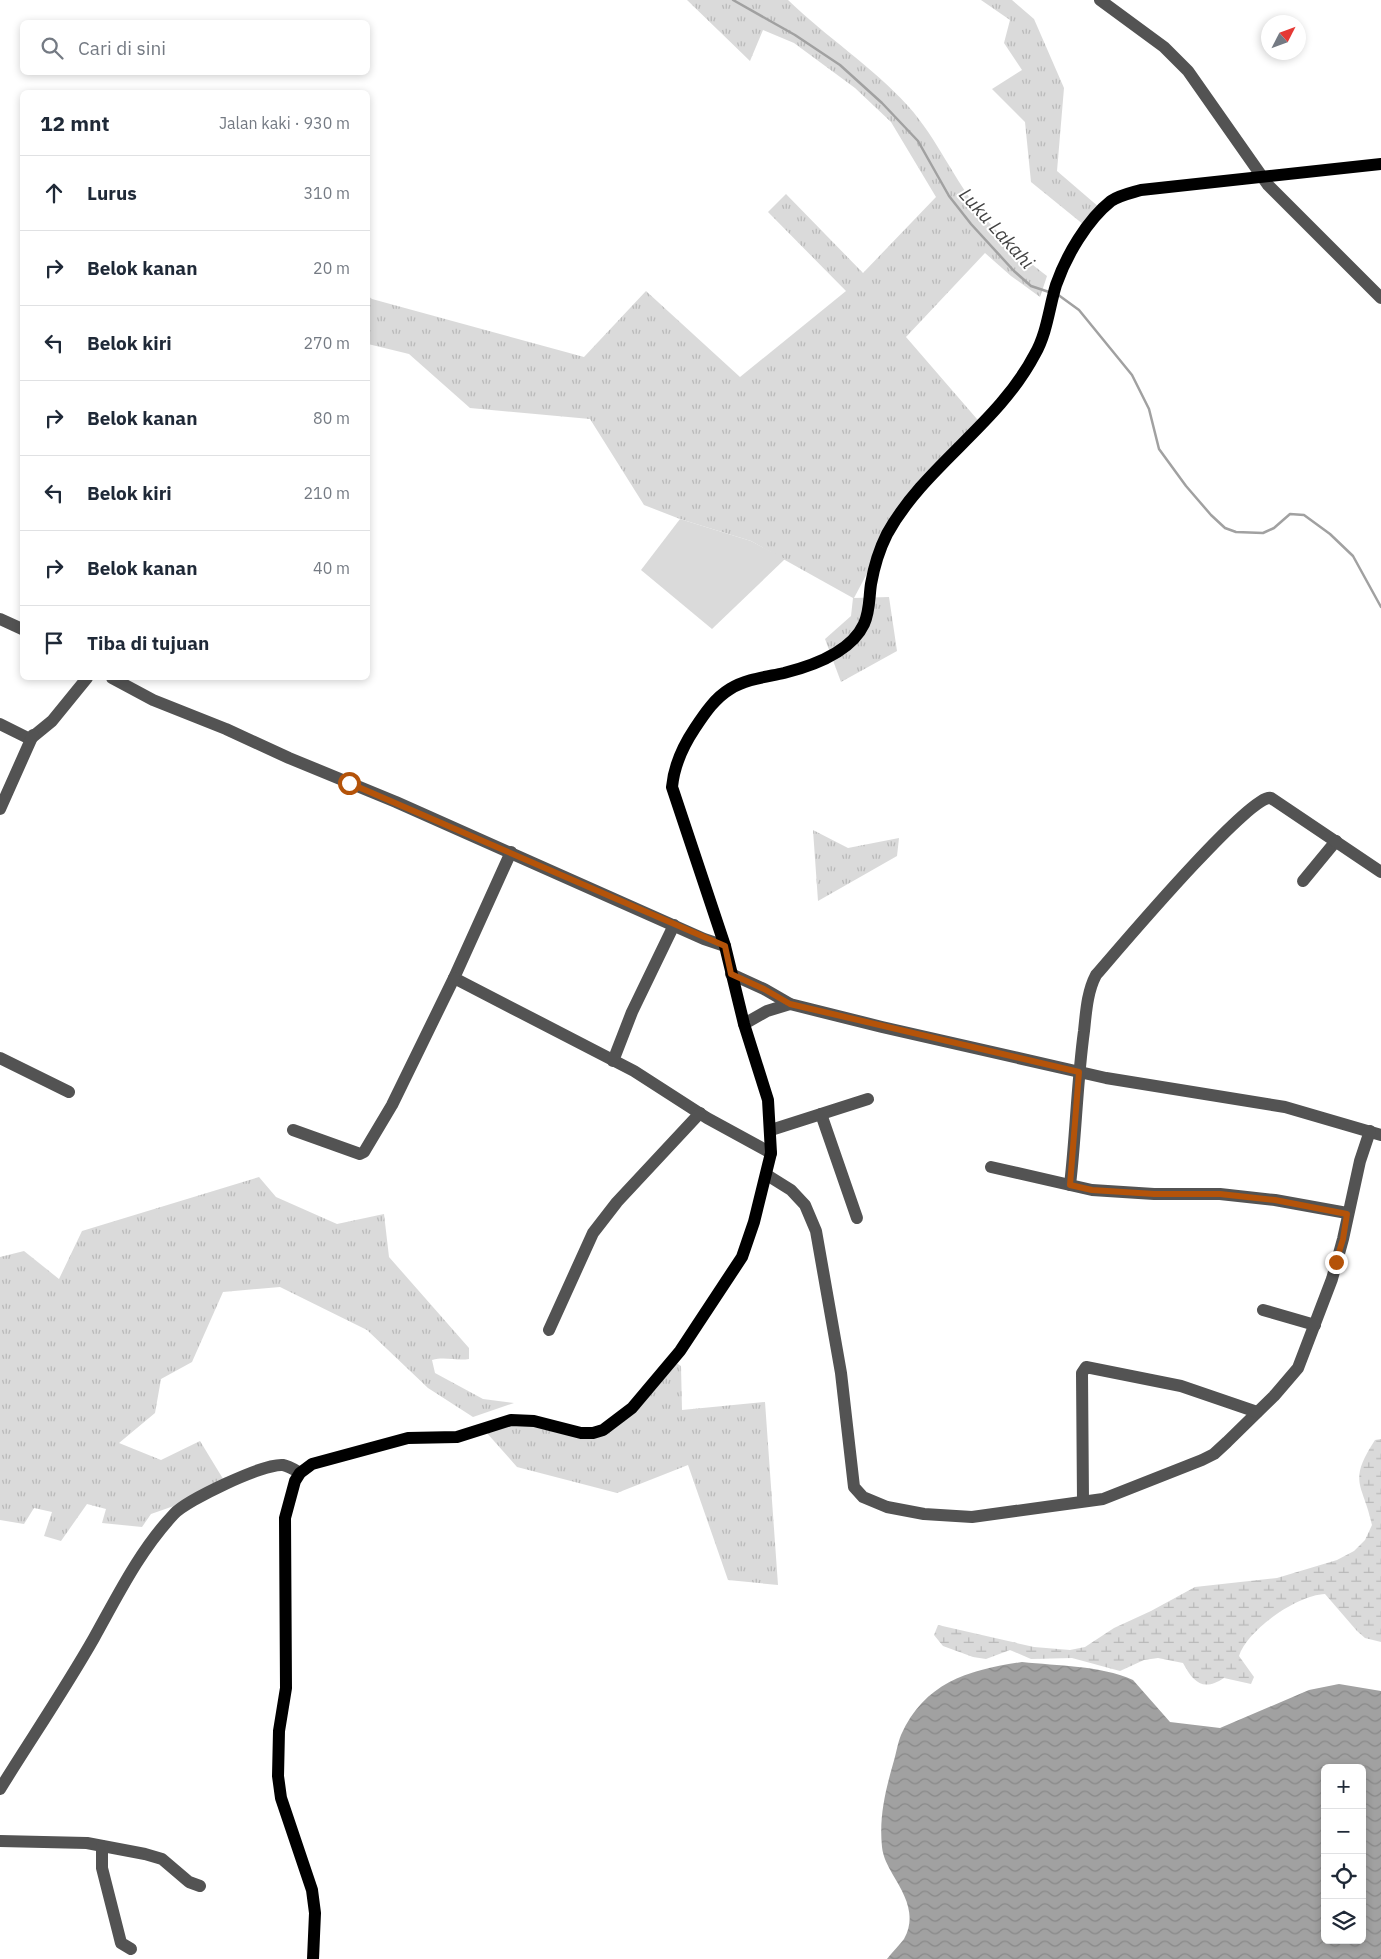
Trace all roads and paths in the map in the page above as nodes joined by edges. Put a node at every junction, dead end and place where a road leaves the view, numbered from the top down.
1 (1100, 0) edge
2 (1381, 164) edge
3 (1260, 175) junction
4 (1381, 298) edge
5 (0, 619) edge
6 (20, 628) edge
7 (84, 680) edge
8 (116, 680) edge
9 (0, 724) edge
10 (33, 735) junction
11 (0, 809) edge
12 (1336, 841) junction
13 (511, 852) junction
14 (1381, 872) edge
15 (1303, 881) dead end
16 (674, 925) junction
17 (725, 946) junction
18 (731, 974) junction
19 (454, 978) junction
20 (790, 1004) junction
21 (744, 1024) junction
22 (0, 1058) edge
23 (613, 1060) junction
24 (1079, 1072) junction
25 (69, 1092) dead end
26 (868, 1099) dead end
27 (700, 1113) junction
28 (821, 1114) junction
29 (293, 1130) dead end
30 (771, 1130) junction
31 (1375, 1133) edge
32 (771, 1152) junction
33 (991, 1167) dead end
34 (766, 1175) junction
35 (1070, 1185) junction
36 (1347, 1214) junction
37 (857, 1218) dead end
38 (1263, 1310) dead end
39 (1315, 1325) junction
40 (549, 1330) dead end
41 (1257, 1412) junction
42 (300, 1473) junction
43 (1083, 1501) junction
44 (0, 1789) edge
45 (0, 1842) edge
46 (102, 1846) junction
47 (200, 1886) dead end
48 (131, 1949) dead end
49 (313, 1959) edge

1 - 3 street
2 - 3 main road
3 - 4 street
3 - 17 main road
5 - 6 street
7 - 10 street
8 - 13 street
9 - 10 street
10 - 11 street
12 - 14 street
12 - 15 street
12 - 24 street
13 - 16 street
13 - 19 street
16 - 17 street
16 - 23 street
17 - 18 main road
18 - 20 street
18 - 21 main road
19 - 23 street
19 - 29 street
20 - 21 street
20 - 24 street
21 - 30 main road
22 - 25 street
23 - 27 street
24 - 31 street
24 - 35 street
26 - 28 street
27 - 32 street
27 - 40 street
28 - 30 street
28 - 37 street
30 - 32 main road
31 - 36 street
32 - 34 main road
33 - 35 street
34 - 42 main road
34 - 43 street
35 - 36 street
36 - 39 street
38 - 39 street
39 - 41 street
41 - 43 street
41 - 43 street
42 - 44 street
42 - 49 main road
45 - 46 street
46 - 47 street
46 - 48 street

